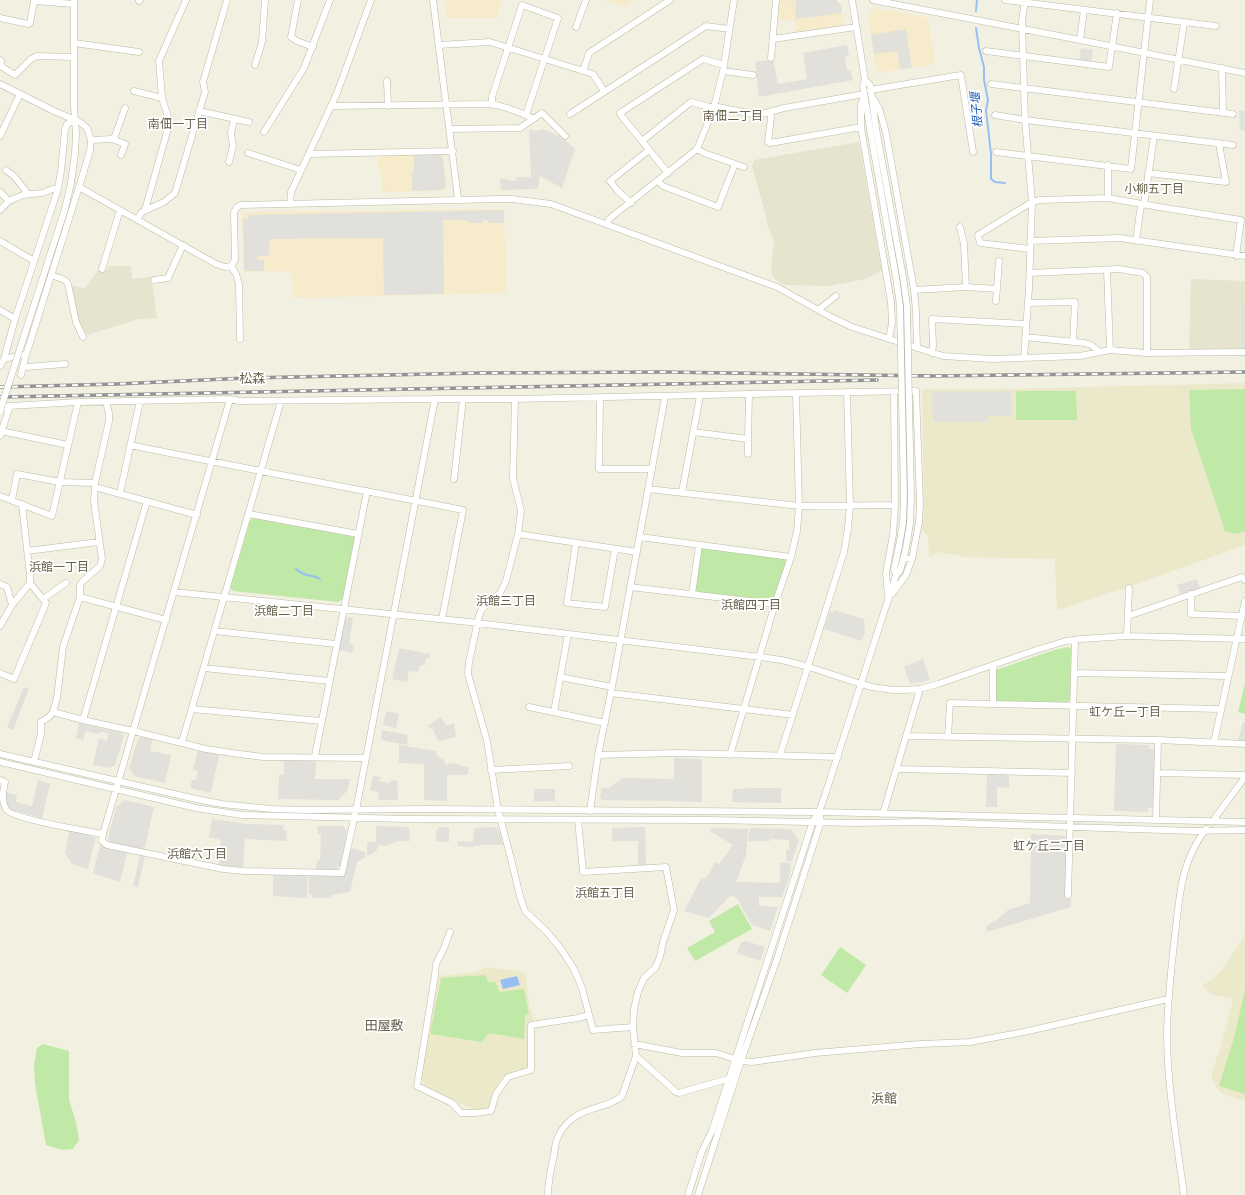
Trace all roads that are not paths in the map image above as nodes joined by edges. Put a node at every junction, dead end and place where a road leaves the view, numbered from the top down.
1 (186, 0) edge
2 (227, 0) edge
3 (265, 0) edge
4 (298, 0) edge
5 (330, 0) edge
6 (372, 0) edge
7 (433, 0) edge
8 (586, 0) edge
9 (670, 0) edge
10 (734, 0) edge
11 (776, 0) edge
12 (852, 0) edge
13 (873, 0) edge
14 (1005, 0) edge
15 (1150, 0) edge
16 (1025, 1) edge
17 (74, 2) edge
18 (1084, 10) junction
19 (1117, 13) junction
20 (1148, 17) junction
21 (0, 18) edge
22 (1184, 23) junction
23 (1216, 26) dead end
24 (576, 27) dead end
25 (856, 27) junction
26 (1022, 28) junction
27 (729, 30) junction
28 (773, 39) junction
29 (1080, 40) junction
30 (74, 43) junction
31 (439, 44) junction
32 (1112, 46) junction
33 (313, 47) junction
34 (508, 48) junction
35 (986, 51) dead end
36 (139, 52) dead end
37 (1144, 52) junction
38 (1023, 56) junction
39 (74, 57) junction
40 (771, 58) dead end
41 (544, 59) junction
42 (1178, 59) junction
43 (0, 60) edge
44 (255, 65) dead end
45 (724, 68) junction
46 (1222, 68) junction
47 (583, 71) junction
48 (1245, 73) edge
49 (753, 75) dead end
50 (388, 81) dead end
51 (0, 84) edge
52 (991, 84) dead end
53 (1024, 88) junction
54 (1174, 89) dead end
55 (134, 91) dead end
56 (604, 91) junction
57 (20, 94) junction
58 (867, 94) junction
59 (162, 98) junction
60 (1138, 103) junction
61 (492, 104) junction
62 (447, 105) junction
63 (331, 106) junction
64 (388, 106) junction
65 (714, 107) junction
66 (125, 108) dead end
67 (199, 111) junction
68 (770, 112) junction
69 (1223, 113) junction
70 (570, 114) dead end
71 (1233, 114) dead end
72 (526, 115) junction
73 (995, 115) dead end
74 (234, 119) junction
75 (533, 119) junction
76 (75, 120) junction
77 (1026, 120) junction
78 (249, 122) dead end
79 (861, 127) junction
80 (450, 129) junction
81 (264, 132) dead end
82 (1135, 134) junction
83 (0, 136) edge
84 (565, 136) dead end
85 (1154, 136) junction
86 (114, 139) junction
87 (91, 140) junction
88 (642, 141) junction
89 (1219, 144) junction
90 (1233, 145) dead end
91 (697, 149) junction
92 (649, 150) junction
93 (453, 152) junction
94 (973, 152) dead end
95 (996, 152) dead end
96 (248, 153) dead end
97 (309, 154) junction
98 (121, 155) dead end
99 (1028, 155) junction
100 (229, 162) dead end
101 (735, 164) junction
102 (1108, 165) junction
103 (744, 167) dead end
104 (6, 170) dead end
105 (301, 170) junction
106 (668, 173) junction
107 (1148, 173) junction
108 (658, 181) junction
109 (79, 187) junction
110 (58, 190) junction
111 (0, 192) edge
112 (28, 194) junction
113 (1108, 198) junction
114 (458, 199) junction
115 (9, 202) junction
116 (1032, 202) junction
117 (630, 203) junction
118 (290, 204) junction
119 (1142, 204) junction
120 (0, 210) edge
121 (120, 210) junction
122 (145, 210) junction
123 (137, 219) junction
124 (607, 224) junction
125 (960, 227) dead end
126 (0, 241) edge
127 (1030, 241) junction
128 (1136, 241) junction
129 (183, 245) junction
130 (1029, 249) junction
131 (1236, 256) junction
132 (1245, 256) edge
133 (999, 260) dead end
134 (34, 261) junction
135 (231, 266) junction
136 (102, 270) dead end
137 (1107, 270) junction
138 (1030, 273) junction
139 (51, 275) junction
140 (154, 280) dead end
141 (966, 287) junction
142 (996, 289) junction
143 (914, 290) junction
144 (836, 296) dead end
145 (996, 301) dead end
146 (1028, 303) junction
147 (0, 310) edge
148 (818, 310) junction
149 (15, 319) junction
150 (1026, 324) junction
151 (83, 337) dead end
152 (1025, 337) junction
153 (240, 339) dead end
154 (890, 339) junction
155 (1073, 342) junction
156 (917, 348) junction
157 (1110, 350) junction
158 (1100, 352) junction
159 (1245, 352) edge
160 (932, 353) junction
161 (1147, 353) junction
162 (26, 354) junction
163 (1024, 358) junction
164 (4, 359) junction
165 (65, 364) dead end
166 (0, 366) edge
167 (24, 366) junction
168 (21, 375) dead end
169 (847, 392) junction
170 (894, 392) junction
171 (796, 393) junction
172 (749, 394) junction
173 (700, 396) junction
174 (665, 397) junction
175 (600, 398) junction
176 (230, 399) junction
177 (435, 399) junction
178 (463, 399) junction
179 (516, 399) junction
180 (140, 401) junction
181 (281, 401) junction
182 (78, 402) junction
183 (106, 402) junction
184 (10, 406) junction
185 (0, 410) edge
186 (693, 432) junction
187 (1, 434) edge
188 (748, 439) junction
189 (68, 445) junction
190 (130, 445) junction
191 (748, 454) dead end
192 (212, 462) junction
193 (652, 469) junction
194 (261, 470) junction
195 (454, 479) dead end
196 (60, 482) junction
197 (95, 485) junction
198 (648, 488) junction
199 (367, 491) junction
200 (682, 492) junction
201 (120, 494) junction
202 (0, 496) edge
203 (12, 500) junction
204 (415, 500) junction
205 (147, 501) junction
206 (22, 504) junction
207 (895, 505) junction
208 (800, 506) junction
209 (850, 506) junction
210 (197, 514) junction
211 (249, 514) junction
212 (358, 534) junction
213 (518, 534) junction
214 (640, 537) junction
215 (99, 542) junction
216 (576, 543) junction
217 (698, 545) junction
218 (903, 547) junction
219 (614, 549) junction
220 (27, 551) junction
221 (637, 552) junction
222 (791, 556) junction
223 (904, 558) junction
224 (912, 559) junction
225 (896, 575) junction
226 (1245, 580) edge
227 (30, 583) junction
228 (66, 583) dead end
229 (0, 584) edge
230 (630, 587) junction
231 (1129, 588) dead end
232 (174, 592) junction
233 (692, 594) junction
234 (1191, 594) junction
235 (80, 597) junction
236 (225, 597) junction
237 (43, 599) junction
238 (888, 599) junction
239 (1245, 601) edge
240 (775, 604) junction
241 (12, 605) junction
242 (116, 607) junction
243 (343, 609) junction
244 (394, 614) junction
245 (1128, 616) junction
246 (1242, 616) junction
247 (442, 619) junction
248 (166, 620) junction
249 (478, 623) junction
250 (0, 626) edge
251 (215, 631) junction
252 (568, 634) junction
253 (1127, 636) junction
254 (1236, 638) junction
255 (1245, 638) edge
256 (620, 640) junction
257 (1075, 640) junction
258 (336, 644) junction
259 (760, 657) junction
260 (993, 664) junction
261 (809, 667) junction
262 (204, 668) junction
263 (1074, 672) junction
264 (0, 673) edge
265 (1228, 676) junction
266 (560, 677) junction
267 (329, 681) junction
268 (861, 684) junction
269 (920, 689) junction
270 (612, 690) junction
271 (993, 704) junction
272 (1073, 706) junction
273 (529, 707) dead end
274 (192, 708) junction
275 (744, 709) junction
276 (1221, 710) junction
277 (53, 712) junction
278 (554, 712) junction
279 (793, 715) junction
280 (82, 720) junction
281 (321, 721) junction
282 (605, 723) junction
283 (133, 731) junction
284 (906, 736) junction
285 (948, 737) junction
286 (1073, 739) junction
287 (1158, 740) junction
288 (182, 742) junction
289 (1214, 742) junction
290 (1245, 744) edge
291 (0, 754) edge
292 (598, 755) junction
293 (730, 755) junction
294 (780, 755) junction
295 (315, 756) junction
296 (838, 757) junction
297 (365, 758) junction
298 (0, 762) edge
299 (34, 762) junction
300 (569, 766) dead end
301 (897, 769) junction
302 (491, 770) junction
303 (1072, 773) junction
304 (1158, 773) junction
305 (1245, 776) edge
306 (0, 780) edge
307 (118, 781) junction
308 (116, 790) junction
309 (356, 810) junction
310 (498, 810) junction
311 (590, 811) junction
312 (819, 812) junction
313 (883, 814) junction
314 (354, 817) junction
315 (1071, 818) junction
316 (501, 819) junction
317 (578, 820) junction
318 (1156, 820) junction
319 (813, 821) junction
320 (821, 821) junction
321 (1213, 821) junction
322 (1245, 822) edge
323 (1070, 827) junction
324 (1245, 830) edge
325 (1205, 831) junction
326 (103, 834) junction
327 (1068, 895) dead end
328 (450, 932) dead end
329 (1168, 999) junction
330 (589, 1015) junction
331 (633, 1027) junction
332 (634, 1044) junction
333 (636, 1056) junction
334 (735, 1058) junction
335 (742, 1061) junction
336 (736, 1078) junction
337 (728, 1079) junction
338 (548, 1195) edge
339 (688, 1195) edge
340 (698, 1195) edge
341 (1184, 1195) edge

1 - 59 street
2 - 67 street
3 - 44 street
4 - 33 street
5 - 33 street
6 - 63 street
7 - 31 street
8 - 24 street
9 - 47 street
10 - 27 street
11 - 28 street
12 - 25 street
13 - 26 street
14 - 16 street
15 - 20 street
16 - 18 street
16 - 26 street
17 - 21 street
17 - 30 street
18 - 19 street
18 - 29 street
19 - 20 street
19 - 32 street
20 - 22 street
20 - 37 street
22 - 23 street
22 - 42 street
25 - 28 street
25 - 58 street
26 - 29 street
26 - 38 street
27 - 45 street
27 - 56 street
28 - 40 street
29 - 32 street
30 - 36 street
30 - 39 street
31 - 34 street
31 - 62 street
32 - 37 street
32 - 38 street
33 - 81 street
34 - 41 street
34 - 41 street
34 - 61 street
35 - 38 street
37 - 42 street
37 - 60 street
38 - 53 street
39 - 43 street
39 - 76 street
41 - 47 street
41 - 72 street
42 - 46 street
42 - 54 street
45 - 49 street
45 - 65 street
45 - 88 street
46 - 48 street
46 - 69 street
47 - 56 street
50 - 64 street
51 - 57 street
52 - 53 street
53 - 60 street
53 - 77 street
55 - 59 street
56 - 70 street
57 - 76 street
57 - 83 street
58 - 68 street
58 - 79 street
58 - 94 street
58 - 143 street
58 - 218 street, bridge
59 - 122 street
60 - 69 street
60 - 82 street
61 - 62 street
61 - 72 street
62 - 64 street
62 - 80 street
63 - 64 street
63 - 97 street
65 - 68 street
65 - 88 street
65 - 91 street
66 - 86 street
67 - 74 street
67 - 122 street
68 - 79 street
69 - 71 street
72 - 75 street
73 - 77 street
74 - 78 street
74 - 100 street
75 - 80 street
75 - 84 street
76 - 87 street
76 - 110 street
76 - 185 street, bridge
77 - 82 street
77 - 99 street
79 - 154 street
80 - 93 street
82 - 85 street
82 - 102 street
85 - 89 street
85 - 107 street
86 - 87 street
86 - 98 street
87 - 109 street
88 - 92 street
89 - 90 street
89 - 107 street
91 - 101 street
91 - 106 street
92 - 106 street
92 - 117 street
93 - 97 street
93 - 114 street
95 - 99 street
96 - 105 street
97 - 105 street
99 - 102 street
99 - 116 street
101 - 103 street
101 - 108 street
102 - 113 street
104 - 112 street
105 - 118 street
106 - 108 street
107 - 119 street
108 - 117 street
109 - 121 street
109 - 139 street
110 - 112 street
110 - 134 street
111 - 115 street
112 - 115 street
113 - 116 street
113 - 119 street
114 - 118 street
114 - 124 street
115 - 120 street
116 - 127 street
116 - 130 street
117 - 124 street
118 - 135 street
119 - 128 street
119 - 131 street
121 - 123 street
121 - 136 street
122 - 123 street
123 - 129 street
124 - 148 street
125 - 141 street
126 - 134 street
127 - 128 street
127 - 130 street
128 - 131 street
129 - 135 street
129 - 140 street
130 - 138 street
131 - 132 street
133 - 142 street
134 - 149 street
135 - 153 street
137 - 138 street
137 - 157 street
137 - 161 street
138 - 146 street
139 - 151 street
139 - 162 street
141 - 142 street
141 - 143 street
142 - 145 street
143 - 156 street
144 - 148 street
146 - 150 street
146 - 155 street
147 - 149 street
148 - 154 street
149 - 164 street
150 - 152 street
150 - 160 street
152 - 155 street
152 - 163 street
154 - 156 street
155 - 158 street
156 - 160 street
157 - 158 street
157 - 161 street
158 - 163 street
159 - 161 street
160 - 163 street
162 - 164 street
162 - 167 street
164 - 166 street
165 - 167 street
167 - 168 street
169 - 170 street
169 - 171 street
169 - 209 street
170 - 207 street
170 - 224 street
171 - 172 street
171 - 208 street
172 - 173 street
172 - 188 street
173 - 174 street
173 - 186 street
174 - 175 street
174 - 193 street
175 - 179 street
175 - 193 street
176 - 180 street
176 - 181 street
176 - 192 street
177 - 178 street
177 - 181 street
177 - 204 street
178 - 179 street
178 - 195 street
179 - 213 street
180 - 183 street
180 - 190 street
181 - 194 street
182 - 183 street
182 - 184 street
182 - 189 street
183 - 197 street
184 - 185 street
184 - 187 street
186 - 188 street
186 - 200 street
187 - 189 street
188 - 191 street
189 - 196 street
190 - 192 street
190 - 201 street
192 - 194 street
192 - 210 street
193 - 198 street
194 - 199 street
194 - 211 street
196 - 197 street
196 - 203 street
196 - 206 street
197 - 201 street
197 - 215 street
198 - 200 street
198 - 214 street
199 - 204 street
199 - 212 street
200 - 208 street
201 - 205 street
202 - 203 street
203 - 206 street
204 - 244 street
204 - 247 street
205 - 210 street
205 - 242 street
206 - 220 street
207 - 209 street
207 - 238 street
208 - 209 street
208 - 222 street
209 - 261 street
210 - 232 street
211 - 212 street
211 - 236 street
212 - 243 street
213 - 216 street
213 - 249 street
214 - 217 street
214 - 221 street
215 - 220 street
215 - 235 street
216 - 219 street
216 - 219 street
217 - 222 street
217 - 233 street
218 - 223 street
218 - 225 street
219 - 221 street
220 - 227 street
221 - 230 street
222 - 240 street
223 - 224 street
223 - 225 street
224 - 238 street
225 - 238 street
226 - 234 street
227 - 237 street
227 - 241 street
228 - 237 street
229 - 241 street
230 - 233 street
230 - 256 street
231 - 245 street
232 - 236 street
232 - 248 street
233 - 240 street
234 - 245 street
234 - 246 street
235 - 242 street
235 - 277 street
236 - 243 street
236 - 251 street
237 - 264 street
238 - 268 street
239 - 246 street
240 - 259 street
241 - 250 street
242 - 248 street
242 - 280 street
243 - 244 street
243 - 258 street
244 - 247 street
244 - 297 street
245 - 253 street
246 - 254 street
247 - 249 street
248 - 283 street
249 - 252 street
249 - 302 street
251 - 258 street
251 - 262 street
252 - 256 street
252 - 266 street
253 - 254 street
253 - 257 street
254 - 255 street
254 - 265 street
256 - 259 street
256 - 270 street
257 - 260 street
257 - 263 street
258 - 267 street
259 - 261 street
259 - 275 street
260 - 269 street
260 - 271 street
261 - 268 street
261 - 279 street
262 - 267 street
262 - 274 street
263 - 265 street
263 - 272 street
265 - 276 street
266 - 270 street
266 - 278 street
267 - 281 street
268 - 269 street
268 - 296 street
269 - 284 street
270 - 275 street
270 - 282 street
271 - 272 street
271 - 285 street
272 - 276 street
272 - 286 street
273 - 278 street
274 - 281 street
274 - 288 street
275 - 279 street
275 - 293 street
276 - 289 street
277 - 280 street
277 - 299 street
278 - 282 street
279 - 294 street
280 - 283 street
281 - 295 street
282 - 292 street
283 - 288 street
283 - 307 street
284 - 285 street
284 - 301 street
285 - 286 street
286 - 287 street
286 - 303 street
287 - 289 street
287 - 304 street
288 - 295 street
289 - 290 street
291 - 299 street
292 - 293 street
292 - 311 street
293 - 294 street
294 - 296 street
295 - 297 street
296 - 312 street
297 - 309 street
298 - 308 street
299 - 307 street
300 - 302 street
301 - 303 street
301 - 313 street
302 - 310 street
303 - 315 street
304 - 305 street
304 - 318 street
305 - 321 street
306 - 326 street
307 - 308 street
307 - 309 street
308 - 314 street
308 - 326 street
309 - 310 street
309 - 314 street
310 - 311 street
310 - 316 street
311 - 312 street
312 - 313 street
312 - 319 street
312 - 320 street
313 - 315 street
314 - 316 street
314 - 326 street
315 - 318 street
315 - 323 street
316 - 317 street
316 - 330 street
317 - 319 street
317 - 331 street
318 - 321 street
319 - 320 street
319 - 334 street
320 - 323 street
320 - 335 street
321 - 322 street
321 - 325 street
323 - 325 street
323 - 327 street
324 - 325 street
325 - 329 street
328 - 330 street
329 - 335 street
329 - 341 street
330 - 331 street
331 - 332 street
332 - 333 street
332 - 334 street
333 - 337 street
333 - 338 street
334 - 335 street
334 - 337 street
335 - 336 street
336 - 337 street
336 - 340 street
337 - 339 street

